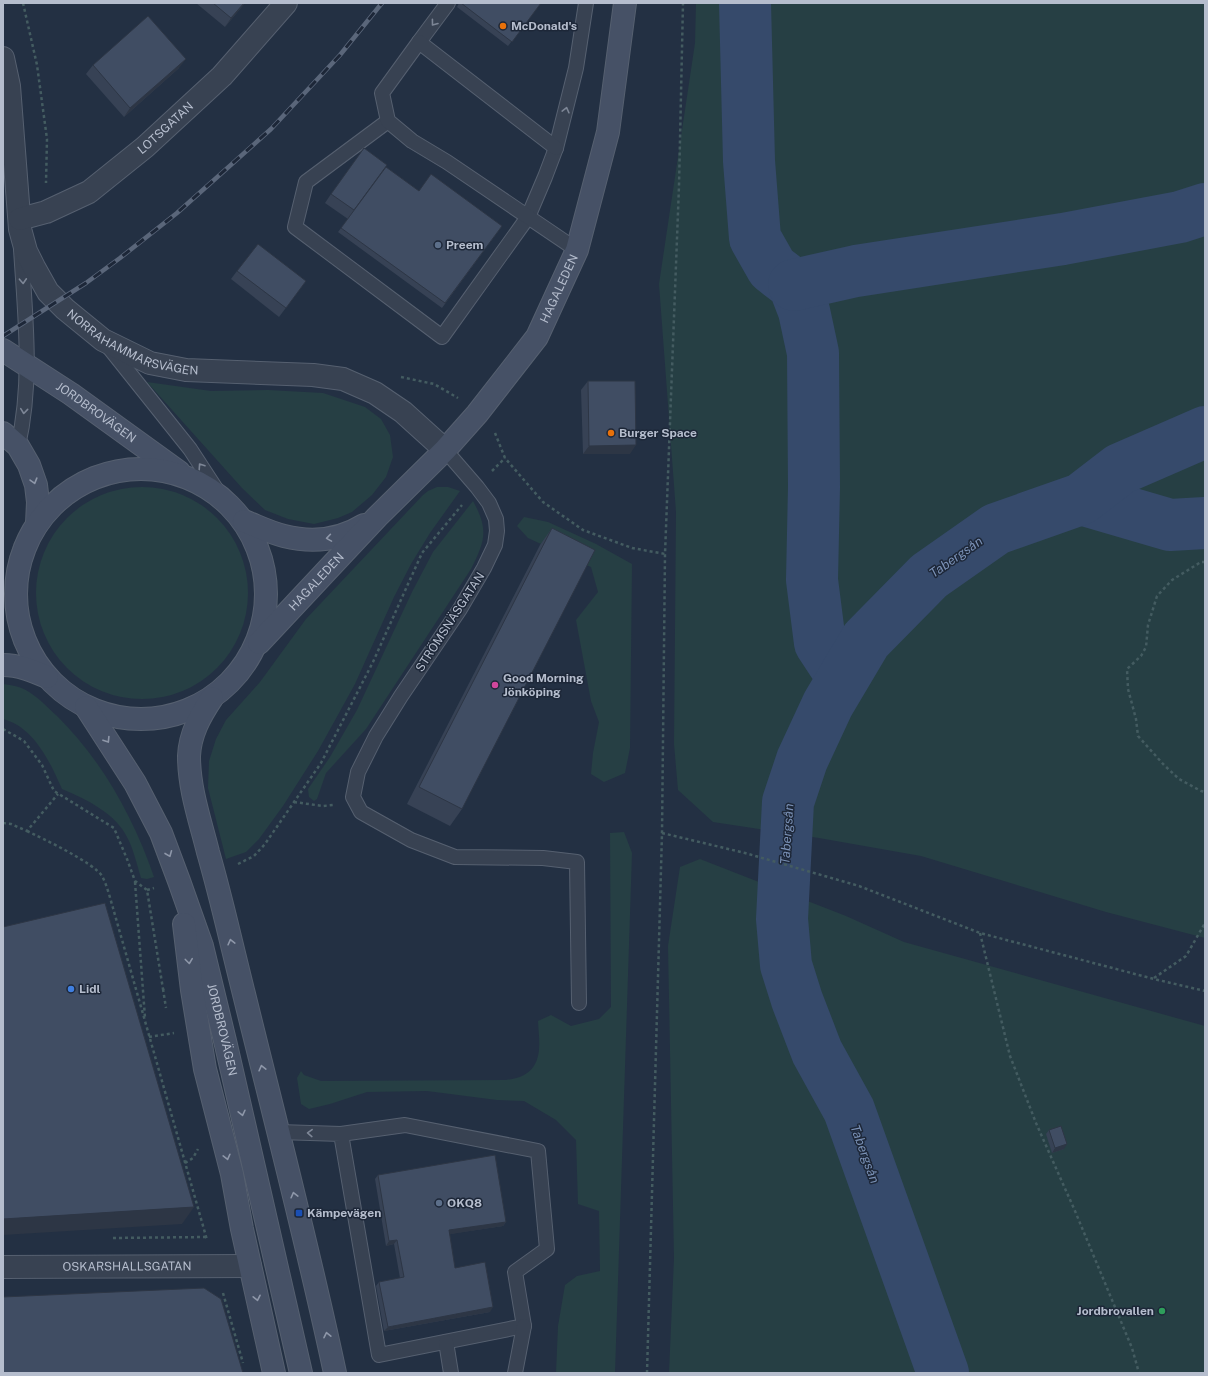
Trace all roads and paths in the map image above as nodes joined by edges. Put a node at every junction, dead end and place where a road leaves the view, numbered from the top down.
1 (23, 3) edge
2 (286, 3) edge
3 (448, 3) edge
4 (586, 3) edge
5 (625, 3) edge
6 (683, 3) edge
7 (419, 42) junction
8 (3, 58) edge
9 (388, 121) junction
10 (556, 148) junction
11 (46, 212) junction
12 (528, 217) junction
13 (20, 224) junction
14 (577, 250) junction
15 (103, 340) junction
16 (3, 350) edge
17 (27, 366) junction
18 (399, 377) dead end
19 (459, 399) dead end
20 (491, 429) dead end
21 (10, 439) edge
22 (445, 450) junction
23 (505, 458) junction
24 (187, 478) junction
25 (477, 487) junction
26 (222, 498) junction
27 (378, 517) junction
28 (244, 521) junction
29 (38, 524) junction
30 (665, 554) junction
31 (20, 562) junction
32 (1205, 562) edge
33 (3, 580) edge
34 (256, 647) junction
35 (3, 665) edge
36 (47, 677) junction
37 (213, 698) junction
38 (86, 707) junction
39 (3, 729) edge
40 (1205, 792) edge
41 (58, 794) junction
42 (353, 797) junction
43 (294, 802) junction
44 (3, 823) edge
45 (27, 831) junction
46 (662, 833) junction
47 (214, 871) junction
48 (134, 881) junction
49 (180, 881) junction
50 (147, 890) junction
51 (1205, 923) edge
52 (980, 933) junction
53 (1154, 979) junction
54 (168, 988) dead end
55 (1205, 991) edge
56 (579, 1003) dead end
57 (146, 1025) junction
58 (176, 1032) dead end
59 (149, 1037) junction
60 (279, 1132) junction
61 (341, 1134) junction
62 (214, 1266) junction
63 (250, 1266) junction
64 (3, 1267) edge
65 (524, 1326) junction
66 (446, 1342) junction
67 (244, 1365) dead end
68 (274, 1373) edge
69 (301, 1373) edge
70 (335, 1373) edge
71 (451, 1373) edge
72 (515, 1373) edge
73 (647, 1373) edge
74 (1139, 1373) edge

1 - 11 path
2 - 11 street, LOTSGATAN
3 -> 7 lane
10 -> 4 lane
5 - 14 main road, HAGALEDEN
6 - 30 path
7 - 9 lane
7 - 10 lane
8 - 13 street, NORRAHAMMARSVÄGEN
9 - 12 lane
9 - 12 lane
10 - 12 lane
11 - 13 street, LOTSGATAN
12 - 14 lane
13 - 15 street, NORRAHAMMARSVÄGEN
13 -> 17 lane
14 - 22 main road, HAGALEDEN
15 - 22 street, NORRAHAMMARSVÄGEN
26 -> 15 lane
16 - 17 main road, JORDBROVÄGEN
17 -> 21 lane
17 - 24 main road, JORDBROVÄGEN
18 - 19 path
20 - 23 path
21 -> 29 main road
22 - 25 lane, STRÖMSNÄSGATAN
22 - 27 main road, HAGALEDEN
23 - 25 path
23 - 30 path
24 - 26 main road
24 - 29 main road
25 - 42 lane, STRÖMSNÄSGATAN
25 - 43 path
26 - 28 main road
27 -> 28 main road, HAGALEDEN
27 - 34 main road, HAGALEDEN
28 - 34 main road
29 - 31 main road
30 - 46 path
31 - 33 main road
31 - 36 main road
32 - 40 path
34 - 37 main road
35 - 36 main road
36 - 38 main road
37 - 38 main road
37 - 47 main road
38 -> 49 main road, JORDBROVÄGEN
39 - 41 path
41 - 45 path
41 - 48 path
42 - 43 path
42 - 56 lane
43 - 47 path
44 - 45 path
45 - 57 path
46 - 52 path
46 - 73 path
60 -> 47 main road
48 - 50 path
48 - 57 path
49 - 50 path
49 -> 63 main road
49 -> 69 main road, JORDBROVÄGEN
50 - 54 path
51 - 53 path
52 - 53 path
52 - 74 path
53 - 55 path
57 - 59 path
58 - 59 path
59 - 62 path
61 -> 60 lane
70 -> 60 main road
61 - 65 lane
61 - 66 lane
62 - 63 street, OSKARSHALLSGATAN
62 - 64 street, OSKARSHALLSGATAN
62 - 67 path
63 -> 68 main road
65 - 66 lane
65 - 72 lane
66 - 71 lane

